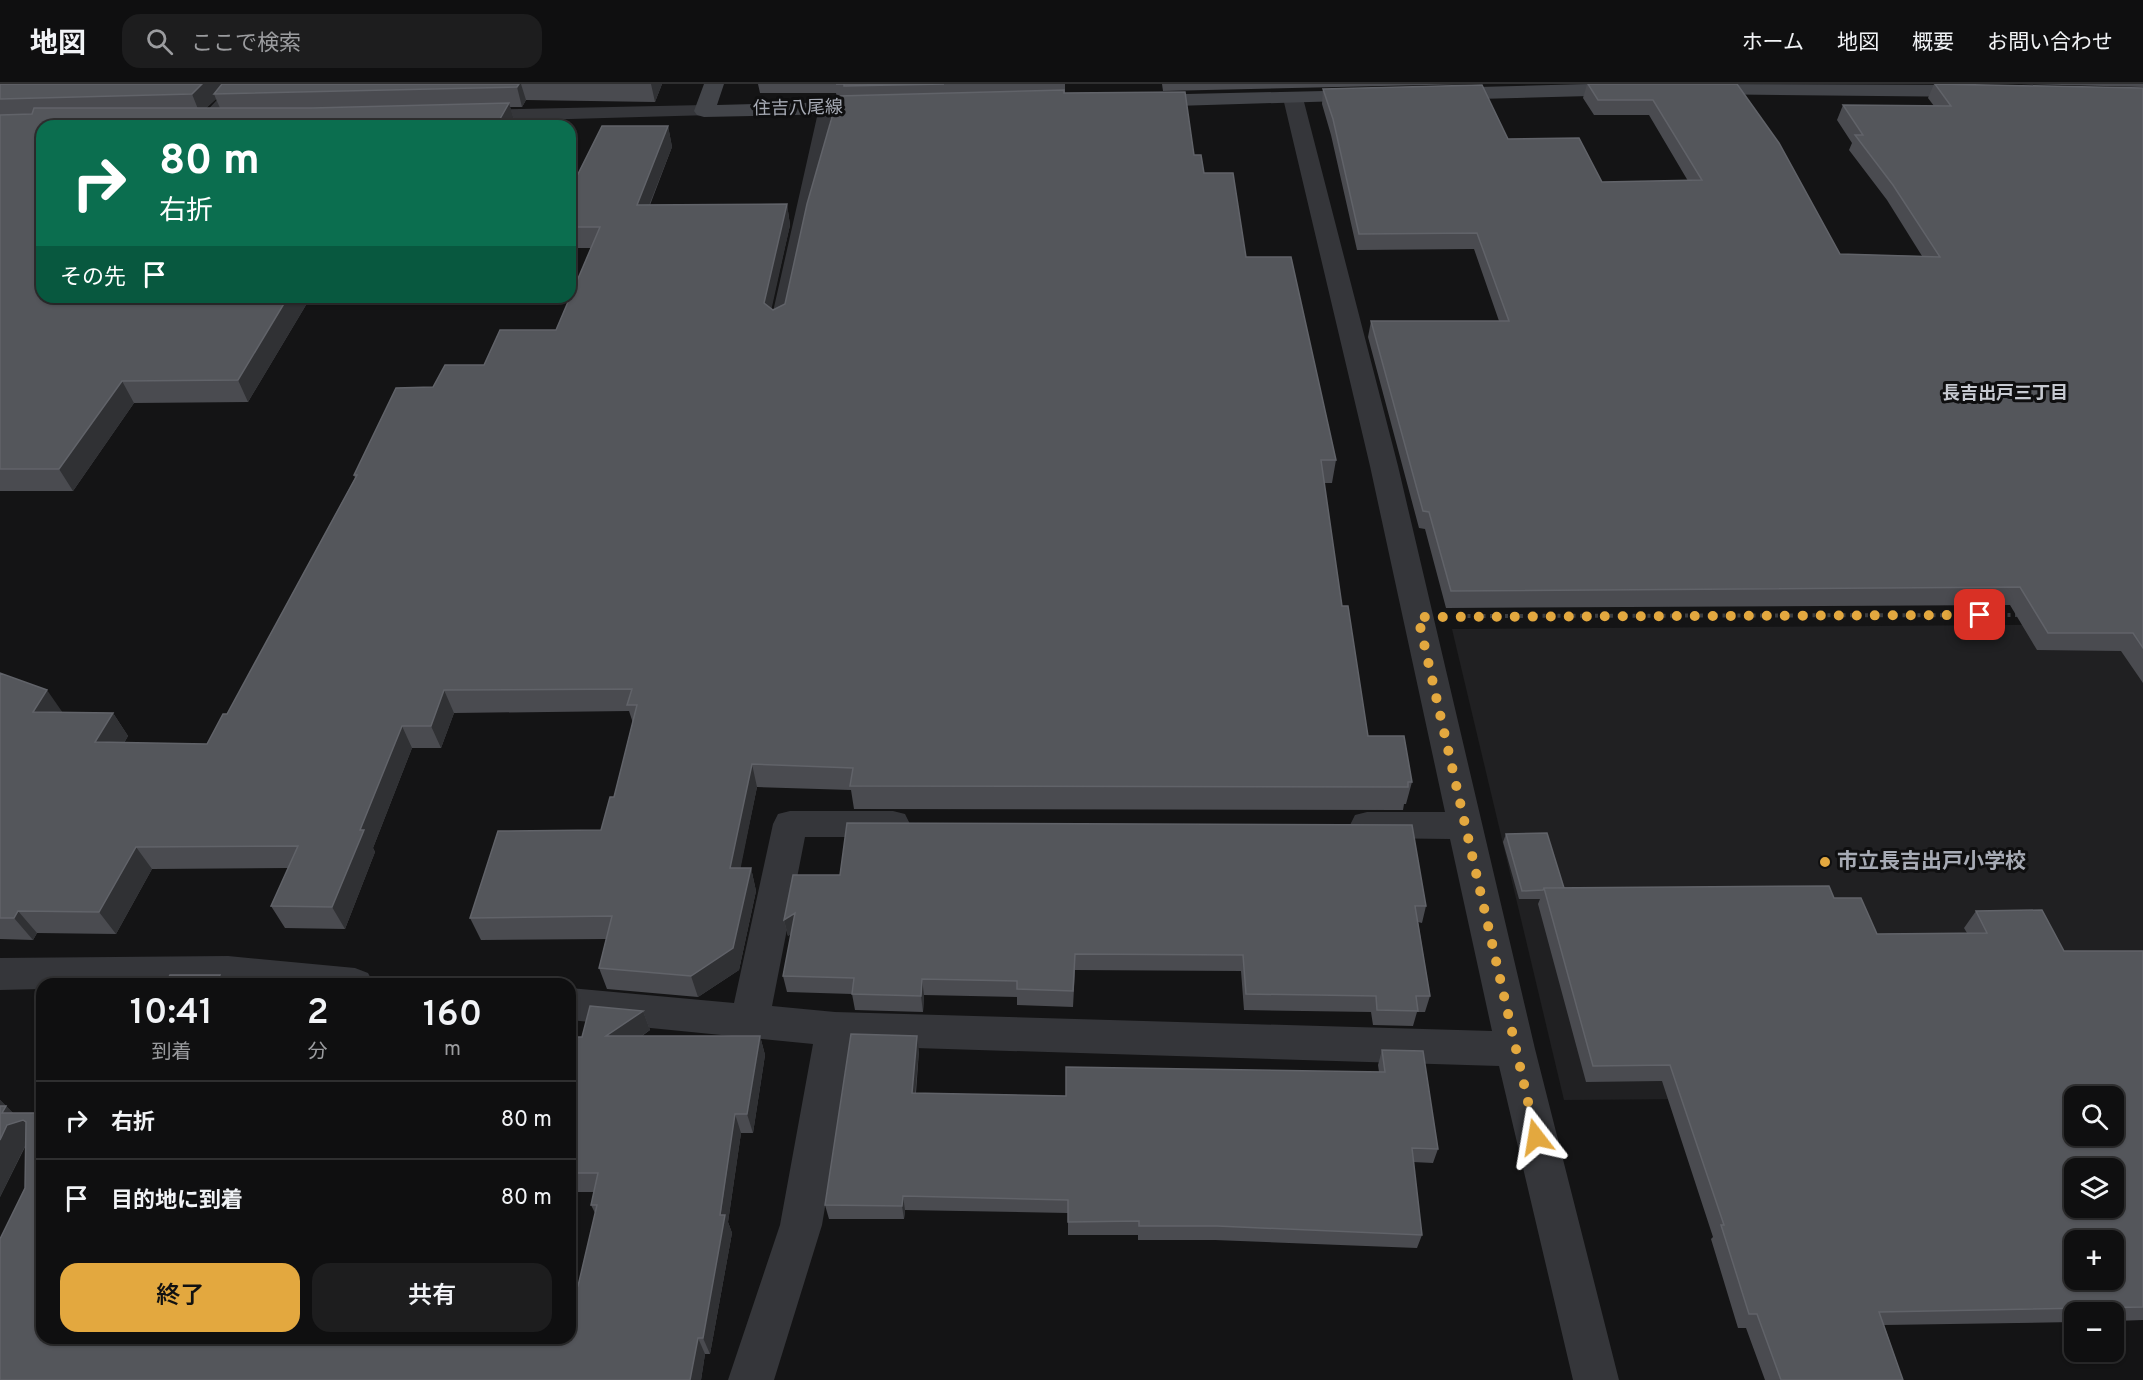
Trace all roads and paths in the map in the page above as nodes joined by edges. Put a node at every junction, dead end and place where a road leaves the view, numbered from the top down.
1 (239, 84) edge
2 (714, 84) edge
3 (1678, 88) edge
4 (1644, 89) edge
5 (1993, 91) edge
6 (1421, 95) edge
7 (1386, 96) edge
8 (1293, 98) junction
9 (1125, 102) edge
10 (898, 106) edge
11 (826, 108) junction
12 (704, 111) junction
13 (454, 116) edge
14 (206, 120) edge
15 (778, 325) edge
16 (2025, 615) edge
17 (1418, 617) junction
18 (920, 824) edge
19 (1334, 825) edge
20 (1464, 826) junction
21 (0, 974) edge
22 (129, 978) edge
23 (292, 978) edge
24 (576, 1005) edge
25 (750, 1021) junction
26 (835, 1029) junction
27 (1515, 1049) junction
28 (751, 1380) edge
29 (1596, 1380) edge

1 - 14 lane
2 - 12 main road
3 - 5 main road
4 - 6 main road
7 - 8 main road
8 - 9 main road
8 - 17 street
10 - 11 main road, 住吉八尾線
11 - 12 main road, 住吉八尾線
11 - 15 lane
12 - 13 street
16 - 17 path
17 - 20 street
18 - 25 street
19 - 20 street
20 - 27 street
21 - 22 street
22 - 23 street
24 - 25 street
25 - 26 street
26 - 27 street
26 - 28 street
27 - 29 street

